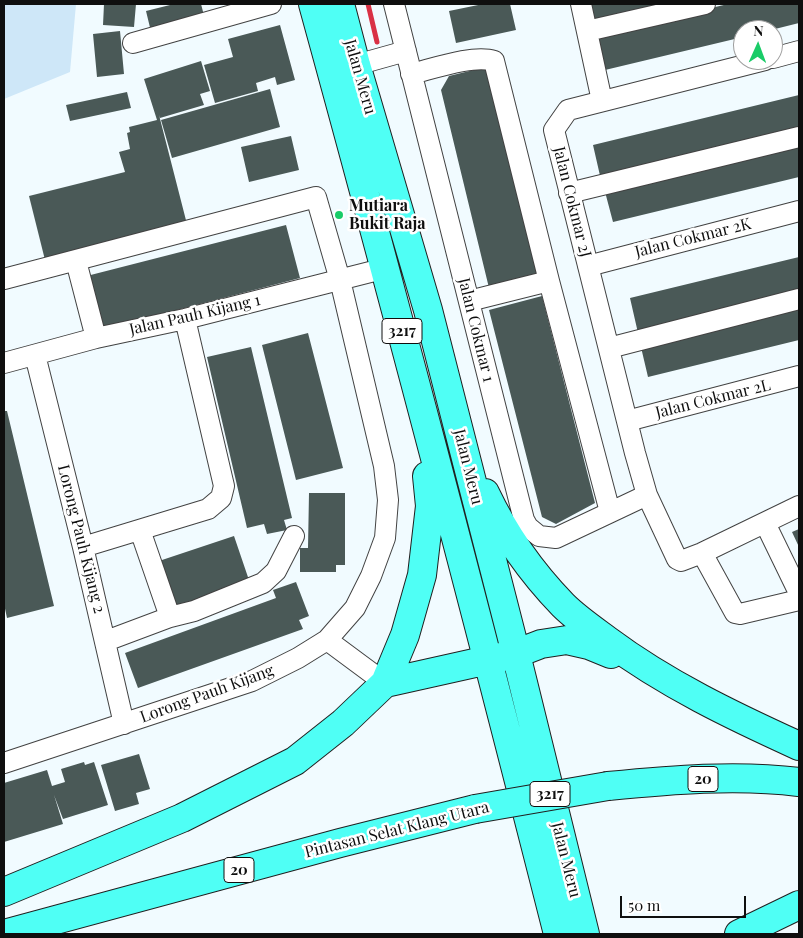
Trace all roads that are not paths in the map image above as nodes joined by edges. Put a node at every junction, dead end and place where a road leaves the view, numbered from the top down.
1 (271, 4) edge
2 (314, 4) edge
3 (340, 4) edge
4 (394, 4) edge
5 (581, 4) edge
6 (705, 4) edge
7 (587, 32) junction
8 (133, 43) dead end
9 (406, 51) junction
10 (799, 51) edge
11 (783, 55) edge
12 (356, 65) junction
13 (733, 68) edge
14 (411, 74) junction
15 (602, 101) junction
16 (799, 138) edge
17 (569, 193) junction
18 (799, 211) edge
19 (76, 261) junction
20 (588, 266) junction
21 (386, 268) junction
22 (4, 279) edge
23 (340, 280) junction
24 (549, 281) junction
25 (799, 299) edge
26 (469, 301) junction
27 (185, 319) junction
28 (96, 338) junction
29 (608, 348) junction
30 (35, 355) junction
31 (4, 363) edge
32 (799, 376) edge
33 (418, 392) junction
34 (627, 421) junction
35 (463, 447) junction
36 (647, 495) junction
37 (799, 506) edge
38 (610, 512) junction
39 (765, 523) junction
40 (140, 530) junction
41 (294, 536) dead end
42 (84, 547) junction
43 (702, 553) junction
44 (799, 593) edge
45 (799, 600) edge
46 (170, 618) junction
47 (327, 640) junction
48 (106, 641) junction
49 (515, 654) junction
50 (487, 659) junction
51 (385, 683) junction
52 (677, 686) junction
53 (124, 724) junction
54 (799, 746) edge
55 (4, 763) edge
56 (799, 782) edge
57 (4, 892) edge
58 (799, 906) edge
59 (4, 934) edge
60 (558, 934) edge
61 (585, 934) edge
62 (739, 934) edge
63 (767, 934) edge

1 - 8 street
2 - 21 highway, Jalan Meru / 3217
3 - 12 highway, Jalan Meru / 3217
4 - 9 street, Jalan Cokmar 1
5 - 7 street
6 - 7 street
7 - 15 street
9 - 12 street
9 - 14 street, Jalan Cokmar 1
10 - 11 street
12 - 35 highway, Jalan Meru / 3217
13 - 15 street, Jalan Cokmar 2J
14 - 24 street
14 - 26 street, Jalan Cokmar 1
15 - 17 street, Jalan Cokmar 2J
16 - 17 street
17 - 20 street, Jalan Cokmar 2J
18 - 20 street, Jalan Cokmar 2K
19 - 22 street
19 - 23 street, Lorong Pauh Kijang
19 - 28 street
20 - 29 street, Jalan Cokmar 2J
21 - 23 street, Jalan Pauh Kijang 1
21 - 33 highway, Jalan Meru / 3217
23 - 27 street, Jalan Pauh Kijang 1
23 - 47 street, Lorong Pauh Kijang
24 - 26 street
24 - 38 street
25 - 29 street
26 - 38 street, Jalan Cokmar 1
27 - 28 street, Jalan Pauh Kijang 1
27 - 40 street
28 - 30 street, Jalan Pauh Kijang 1
29 - 34 street, Jalan Cokmar 2J
30 - 31 street, Jalan Pauh Kijang 1
30 - 42 street, Lorong Pauh Kijang 2
32 - 34 street, Jalan Cokmar 2L
33 - 50 highway, Jalan Meru / 3217
33 - 51 highway
34 - 36 street, Jalan Cokmar 2J
35 - 49 highway, Jalan Meru / 3217
35 - 52 highway
36 - 38 street, Jalan Cokmar 1
36 - 43 street, Jalan Cokmar 2J
37 - 39 street
39 - 43 street
39 - 44 street
40 - 42 street
40 - 46 street
41 - 46 street
42 - 48 street, Lorong Pauh Kijang 2
43 - 45 street
46 - 48 street
47 - 51 street
47 - 53 street, Lorong Pauh Kijang
48 - 53 street, Lorong Pauh Kijang 2
49 - 50 highway
49 - 52 highway
49 - 61 highway, Jalan Meru / 3217
50 - 51 highway
50 - 60 highway, Jalan Meru / 3217
51 - 57 highway
52 - 54 highway
53 - 55 street, Lorong Pauh Kijang
56 - 59 highway, Pintasan Selat Klang Utara / 20, bridge
58 - 62 highway
58 - 63 highway

